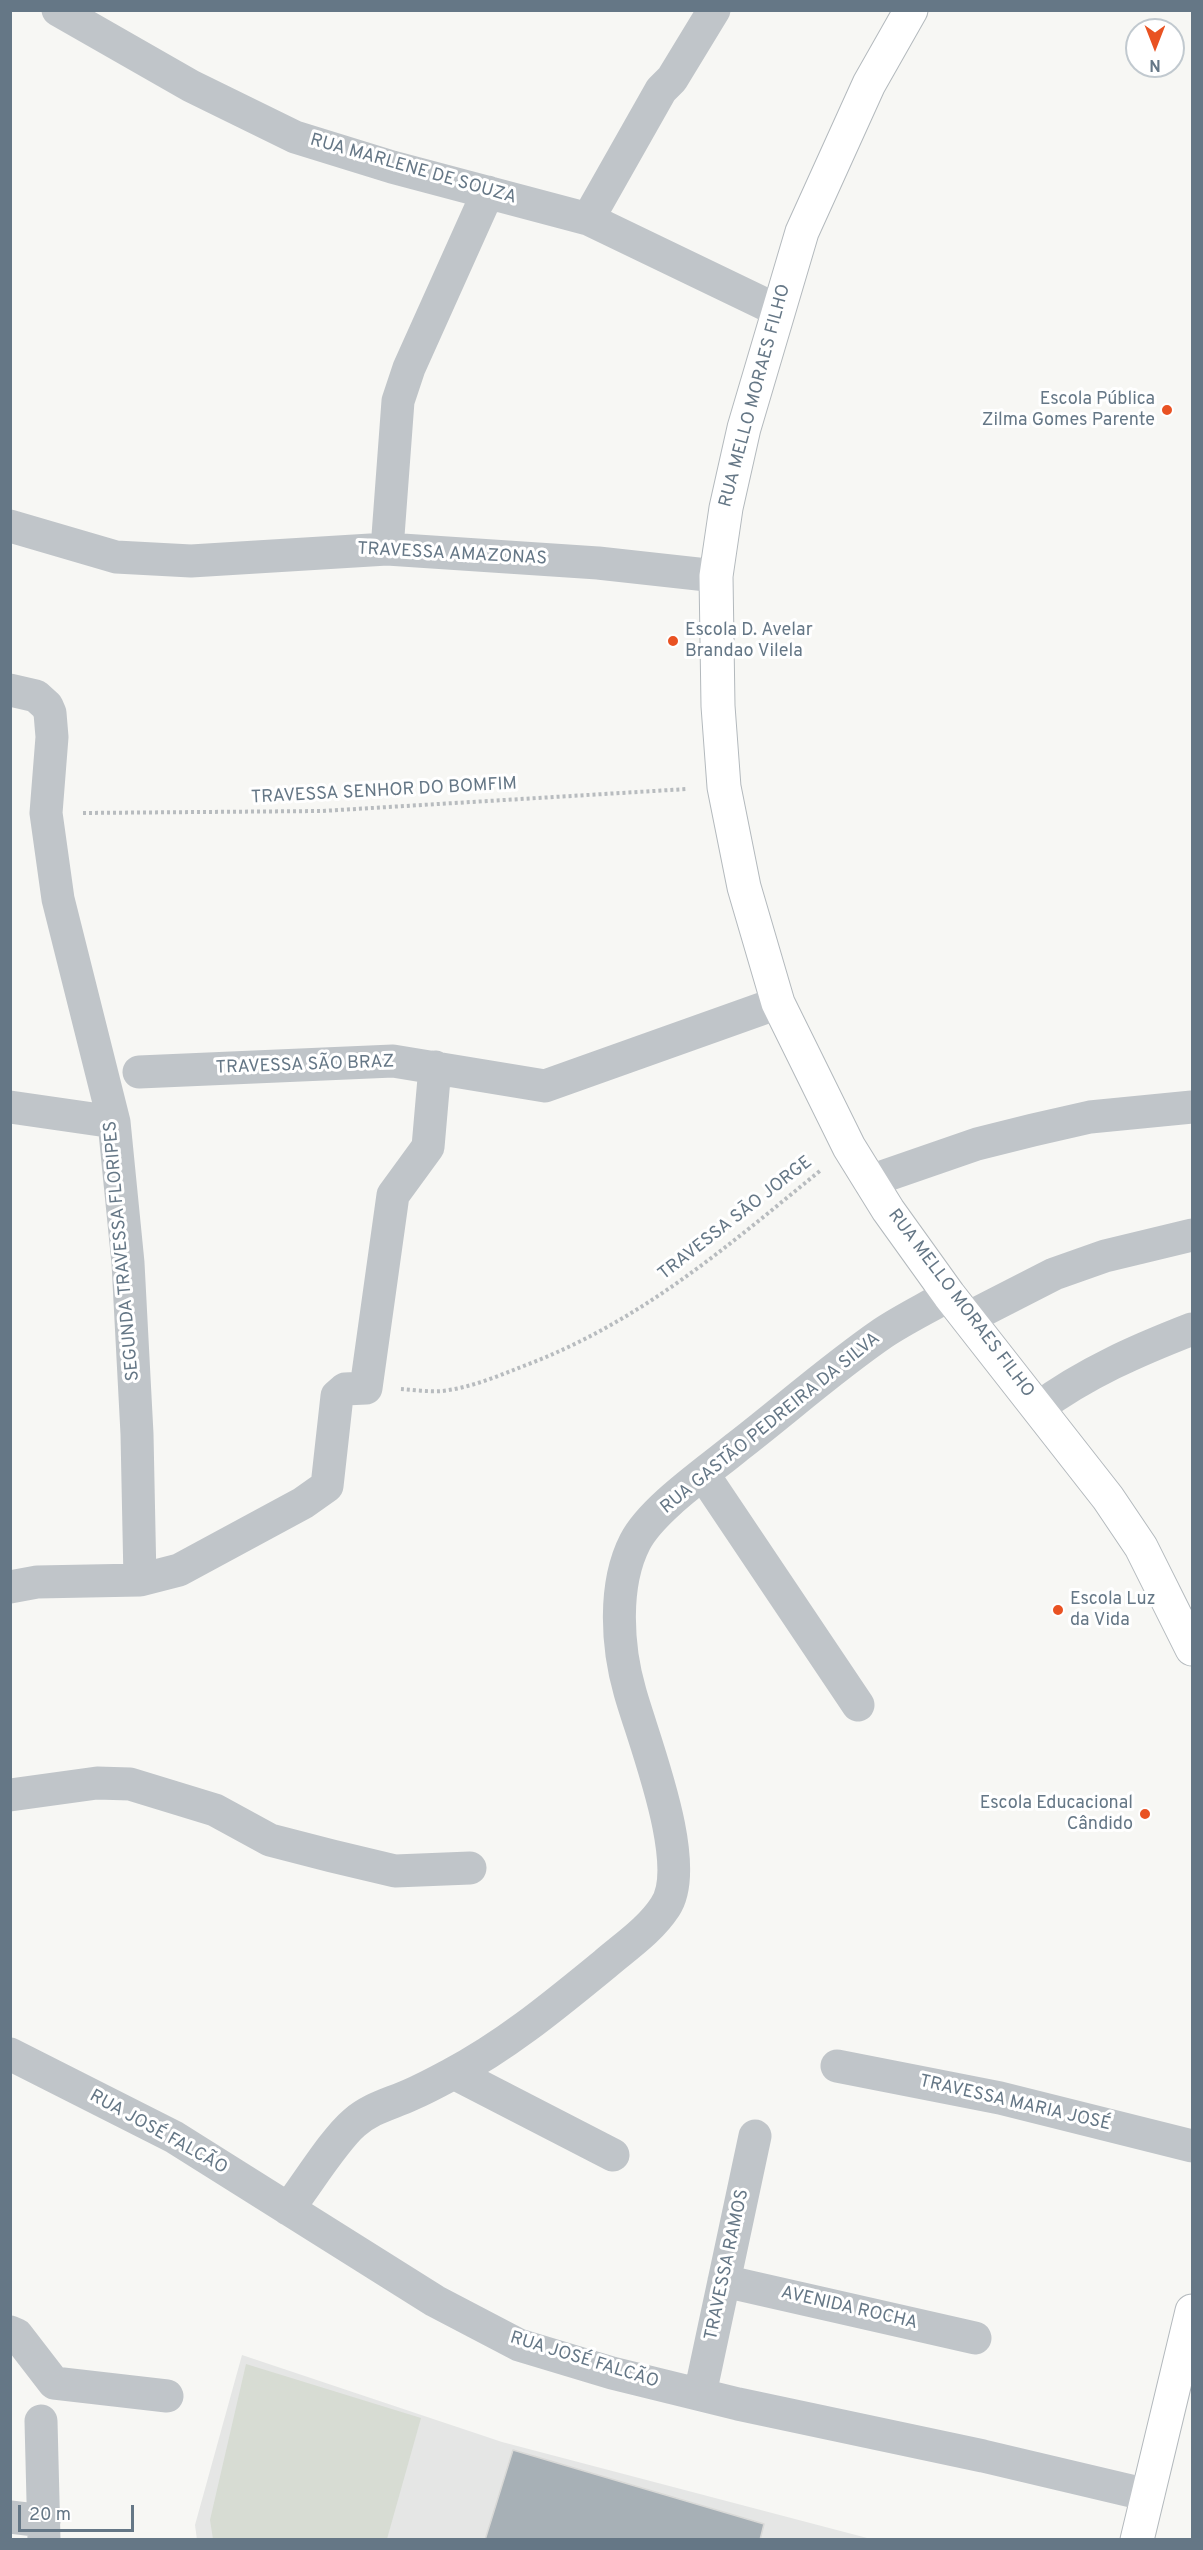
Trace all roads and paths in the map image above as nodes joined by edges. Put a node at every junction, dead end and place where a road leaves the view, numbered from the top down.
1 (58, 10) edge
2 (714, 10) edge
3 (911, 10) edge
4 (488, 192) junction
5 (588, 219) junction
6 (777, 310) junction
7 (10, 526) edge
8 (387, 549) junction
9 (716, 576) junction
10 (10, 690) edge
11 (724, 787) junction
12 (46, 813) junction
13 (778, 1003) junction
14 (435, 1067) junction
15 (139, 1072) dead end
16 (10, 1107) edge
17 (1192, 1107) edge
18 (114, 1122) junction
19 (849, 1147) junction
20 (870, 1181) junction
21 (1192, 1235) edge
22 (958, 1306) junction
23 (1192, 1329) edge
24 (366, 1388) junction
25 (1038, 1408) junction
26 (703, 1474) junction
27 (140, 1580) junction
28 (10, 1587) edge
29 (1192, 1649) edge
30 (858, 1705) dead end
31 (10, 1795) edge
32 (470, 1868) dead end
33 (10, 2054) edge
34 (837, 2066) dead end
35 (454, 2073) junction
36 (756, 2136) dead end
37 (1192, 2146) edge
38 (612, 2155) dead end
39 (288, 2209) junction
40 (724, 2281) junction
41 (1192, 2311) edge
42 (10, 2332) edge
43 (975, 2338) dead end
44 (700, 2394) junction
45 (1183, 2394) edge
46 (167, 2396) dead end
47 (41, 2421) dead end
48 (1148, 2495) junction
49 (10, 2517) edge
50 (44, 2530) edge
51 (1137, 2540) edge

1 - 4 street, RUA MARLENE DE SOUZA
2 - 5 street
3 - 6 main road, RUA MELLO MORAES FILHO
4 - 5 street, RUA MARLENE DE SOUZA
4 - 8 street
5 - 6 street, RUA MARLENE DE SOUZA
6 - 9 main road, RUA MELLO MORAES FILHO
7 - 8 street, TRAVESSA AMAZONAS
8 - 9 street, TRAVESSA AMAZONAS
9 - 11 main road, RUA MELLO MORAES FILHO
10 - 12 street, SEGUNDA TRAVESSA FLORIPES
11 - 12 path, TRAVESSA SENHOR DO BOMFIM
11 - 13 main road, RUA MELLO MORAES FILHO
12 - 18 street, SEGUNDA TRAVESSA FLORIPES
13 - 14 street, TRAVESSA SÃO BRAZ
13 - 19 main road, RUA MELLO MORAES FILHO
14 - 15 street, TRAVESSA SÃO BRAZ
14 - 24 street
16 - 18 street
17 - 20 street
18 - 27 street, SEGUNDA TRAVESSA FLORIPES
19 - 20 main road, RUA MELLO MORAES FILHO
19 - 24 path, TRAVESSA SĀO JORGE
20 - 22 main road, RUA MELLO MORAES FILHO
21 - 22 street, RUA GASTÃO PEDREIRA DA SILVA
22 - 25 main road, RUA MELLO MORAES FILHO
22 - 26 street, RUA GASTÃO PEDREIRA DA SILVA
23 - 25 street
24 - 27 street
25 - 29 main road, RUA MELLO MORAES FILHO
26 - 30 street
26 - 35 street, RUA GASTÃO PEDREIRA DA SILVA
27 - 28 street
31 - 32 street
33 - 39 street, RUA JOSÉ FALCÃO
34 - 37 street, TRAVESSA MARIA JOSÉ
35 - 38 street
35 - 39 street, RUA GASTÃO PEDREIRA DA SILVA
36 - 40 street, TRAVESSA RAMOS
39 - 44 street, RUA JOSÉ FALCÃO
40 - 43 street, AVENIDA ROCHA
40 - 44 street, TRAVESSA RAMOS
41 - 45 main road
42 - 46 street
44 - 48 street, RUA JOSÉ FALCÃO
45 - 48 main road
47 - 50 street
48 - 51 main road
49 - 50 street

